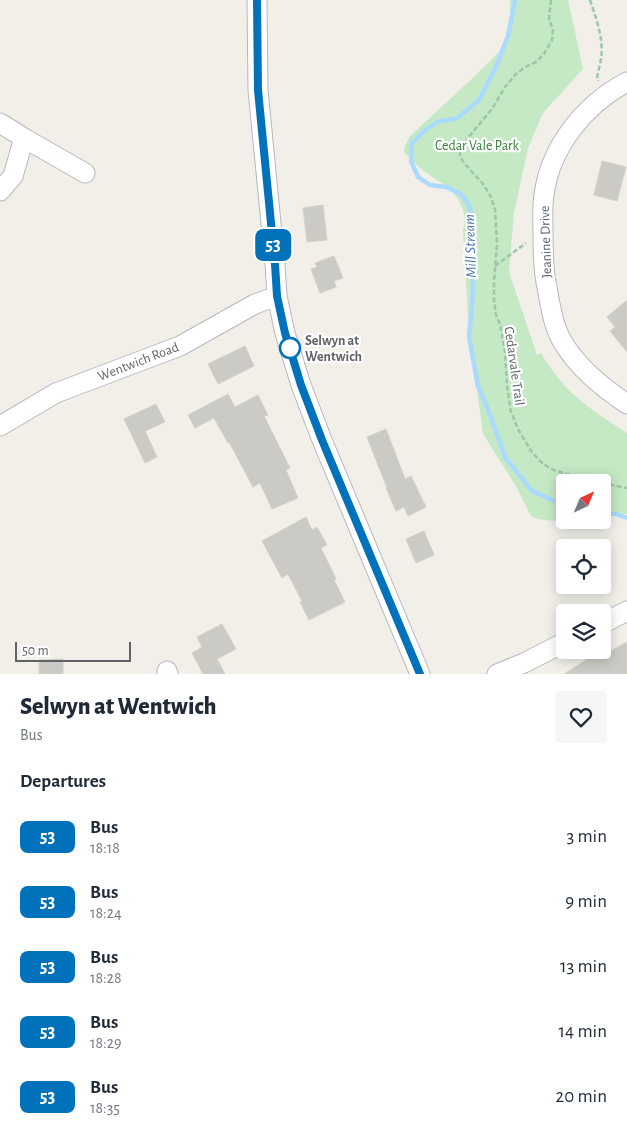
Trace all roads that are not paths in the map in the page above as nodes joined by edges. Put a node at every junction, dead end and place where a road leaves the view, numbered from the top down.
1 (257, 0) edge
2 (627, 82) edge
3 (0, 123) edge
4 (24, 138) junction
5 (85, 173) dead end
6 (0, 191) edge
7 (277, 296) junction
8 (627, 404) edge
9 (0, 426) edge
10 (627, 611) edge
11 (611, 619) edge
12 (556, 648) edge
13 (526, 669) edge
14 (420, 674) edge
15 (497, 674) edge

1 - 7 street
2 - 8 street, Jeanine Drive
3 - 4 street
4 - 5 street
4 - 6 street
7 - 9 street, Wentwich Road
7 - 14 street
10 - 11 street
12 - 13 street
13 - 15 street

